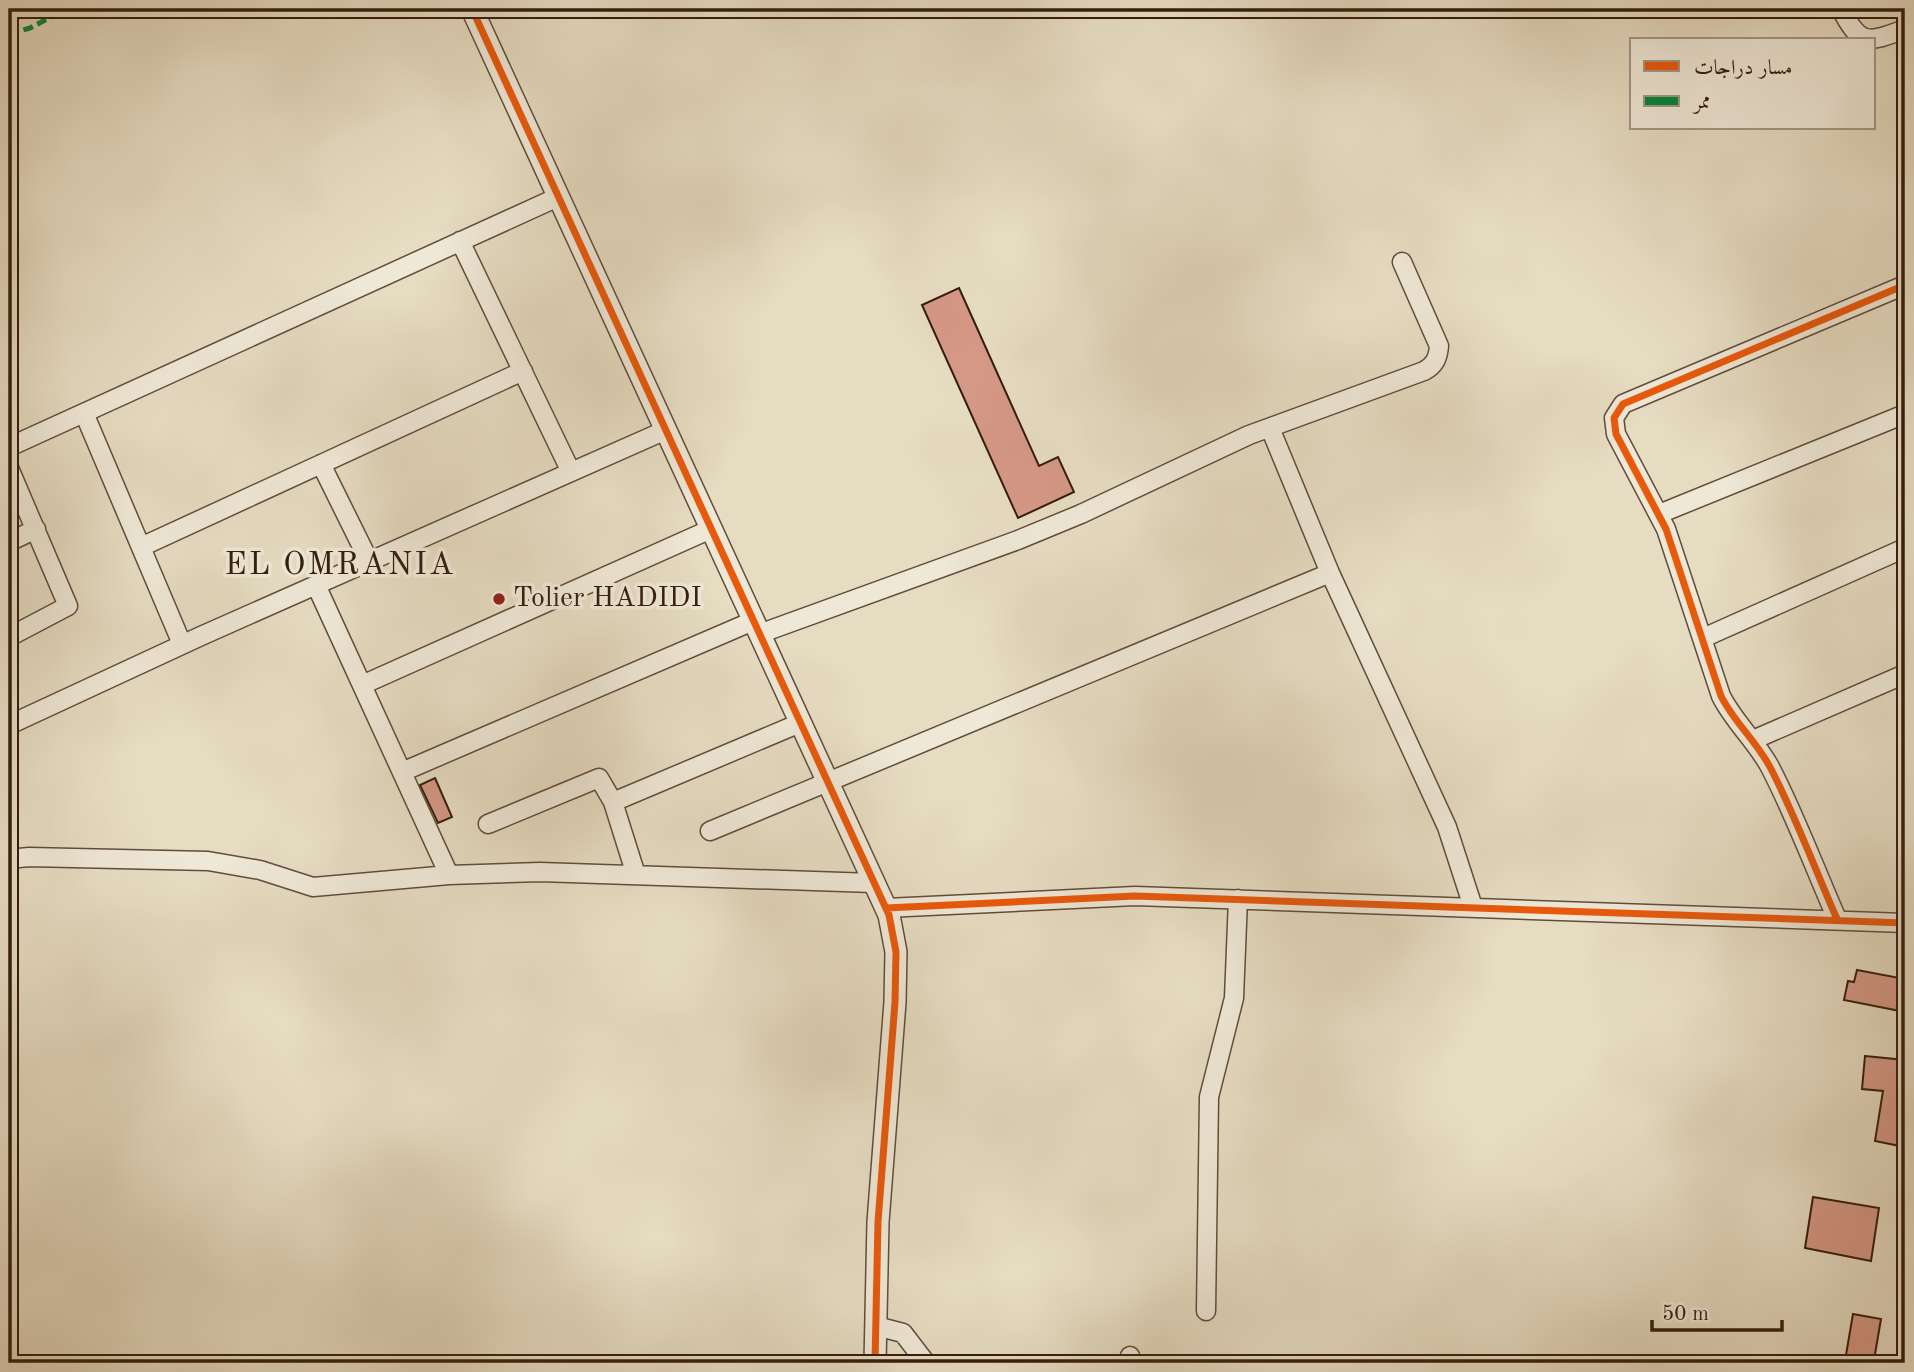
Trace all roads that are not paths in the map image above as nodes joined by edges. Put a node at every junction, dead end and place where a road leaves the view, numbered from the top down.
1 (472, 9) edge
2 (1841, 9) edge
3 (1905, 29) edge
4 (558, 197) junction
5 (460, 241) junction
6 (1402, 262) dead end
7 (1905, 285) edge
8 (523, 371) junction
9 (84, 413) junction
10 (1905, 414) edge
11 (1270, 428) junction
12 (666, 430) junction
13 (9, 447) edge
14 (321, 464) junction
15 (9, 468) edge
16 (571, 472) junction
17 (1659, 514) junction
18 (36, 529) junction
19 (711, 529) junction
20 (9, 542) edge
21 (141, 547) junction
22 (1905, 548) edge
23 (369, 561) junction
24 (1330, 573) junction
25 (316, 585) junction
26 (756, 628) junction
27 (9, 637) edge
28 (1703, 638) junction
29 (182, 645) junction
30 (1905, 674) edge
31 (362, 685) junction
32 (800, 723) junction
33 (9, 725) edge
34 (1753, 740) junction
35 (401, 772) junction
36 (826, 782) junction
37 (613, 802) junction
38 (488, 824) dead end
39 (710, 831) dead end
40 (9, 859) edge
41 (449, 875) junction
42 (636, 875) junction
43 (873, 883) junction
44 (1238, 899) junction
45 (1473, 907) junction
46 (886, 908) junction
47 (1837, 919) junction
48 (1905, 923) edge
49 (1206, 1311) dead end
50 (876, 1326) junction
51 (875, 1363) edge
52 (926, 1363) edge

1 - 4 street
2 - 3 street
4 - 5 street
4 - 12 street
5 - 8 street
5 - 9 street
6 - 11 street
7 - 17 street
8 - 14 street
8 - 16 street
9 - 13 street
9 - 21 street
10 - 17 street
11 - 24 street
11 - 26 street
12 - 16 street
12 - 19 street
14 - 21 street
14 - 23 street
15 - 18 street
16 - 23 street
17 - 28 street
18 - 20 street
18 - 27 street
19 - 26 street
19 - 31 street
21 - 29 street
22 - 28 street
23 - 25 street
24 - 36 street
24 - 45 street
25 - 29 street
25 - 31 street
26 - 32 street
26 - 35 street
28 - 34 street
29 - 33 street
30 - 34 street
31 - 35 street
32 - 36 street
32 - 37 street
34 - 47 street
35 - 41 street
36 - 39 street
36 - 43 street
37 - 38 street
37 - 42 street
40 - 41 street
41 - 42 street
42 - 43 street
43 - 46 street
44 - 45 street
44 - 46 street
44 - 49 street
45 - 47 street
46 - 50 street
47 - 48 street
50 - 51 street
50 - 52 street

